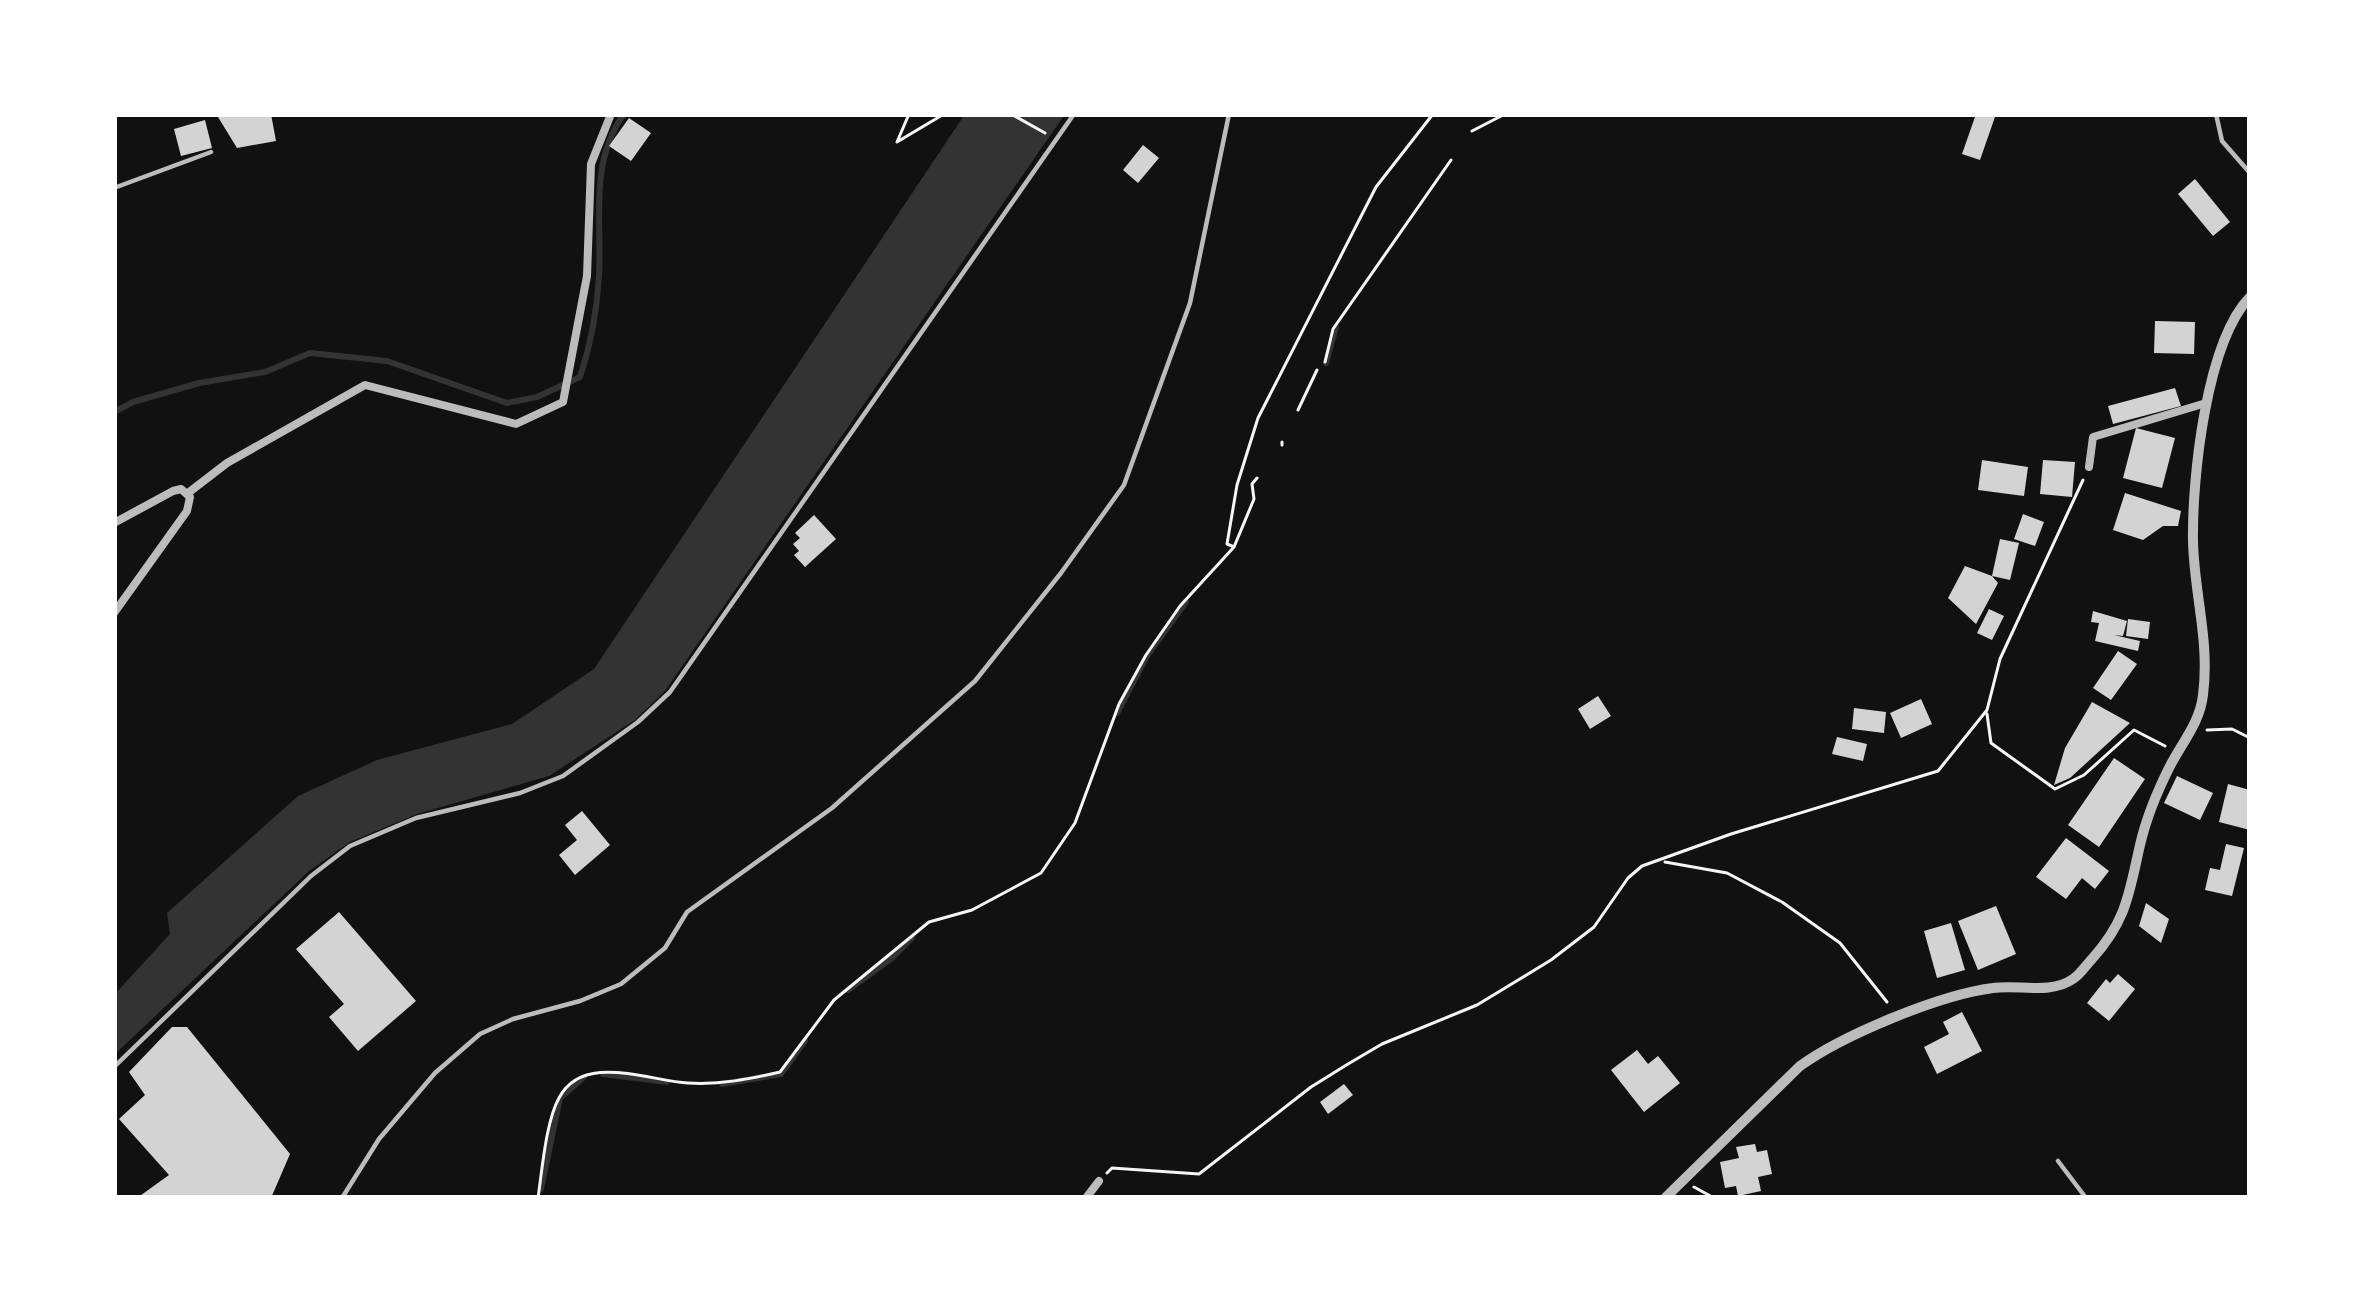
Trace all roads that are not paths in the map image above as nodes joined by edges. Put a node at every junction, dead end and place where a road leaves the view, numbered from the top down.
1 (611, 114) edge
2 (1074, 114) edge
3 (1229, 114) edge
4 (2216, 114) edge
5 (212, 152) dead end
6 (2250, 173) edge
7 (114, 188) edge
8 (2250, 297) edge
9 (2209, 403) junction
10 (2089, 467) road end
11 (188, 493) junction
12 (114, 524) edge
13 (114, 613) edge
14 (114, 1067) edge
15 (2058, 1161) dead end
16 (1099, 1181) road end
17 (342, 1198) edge
18 (1085, 1198) edge
19 (1665, 1198) edge
20 (2086, 1198) edge

1 - 11 street
2 - 14 lane
3 - 17 lane
4 - 6 lane
5 - 7 lane
8 - 9 street
9 - 10 street
9 - 19 street
11 - 12 street
11 - 13 street
15 - 20 lane
16 - 18 street

